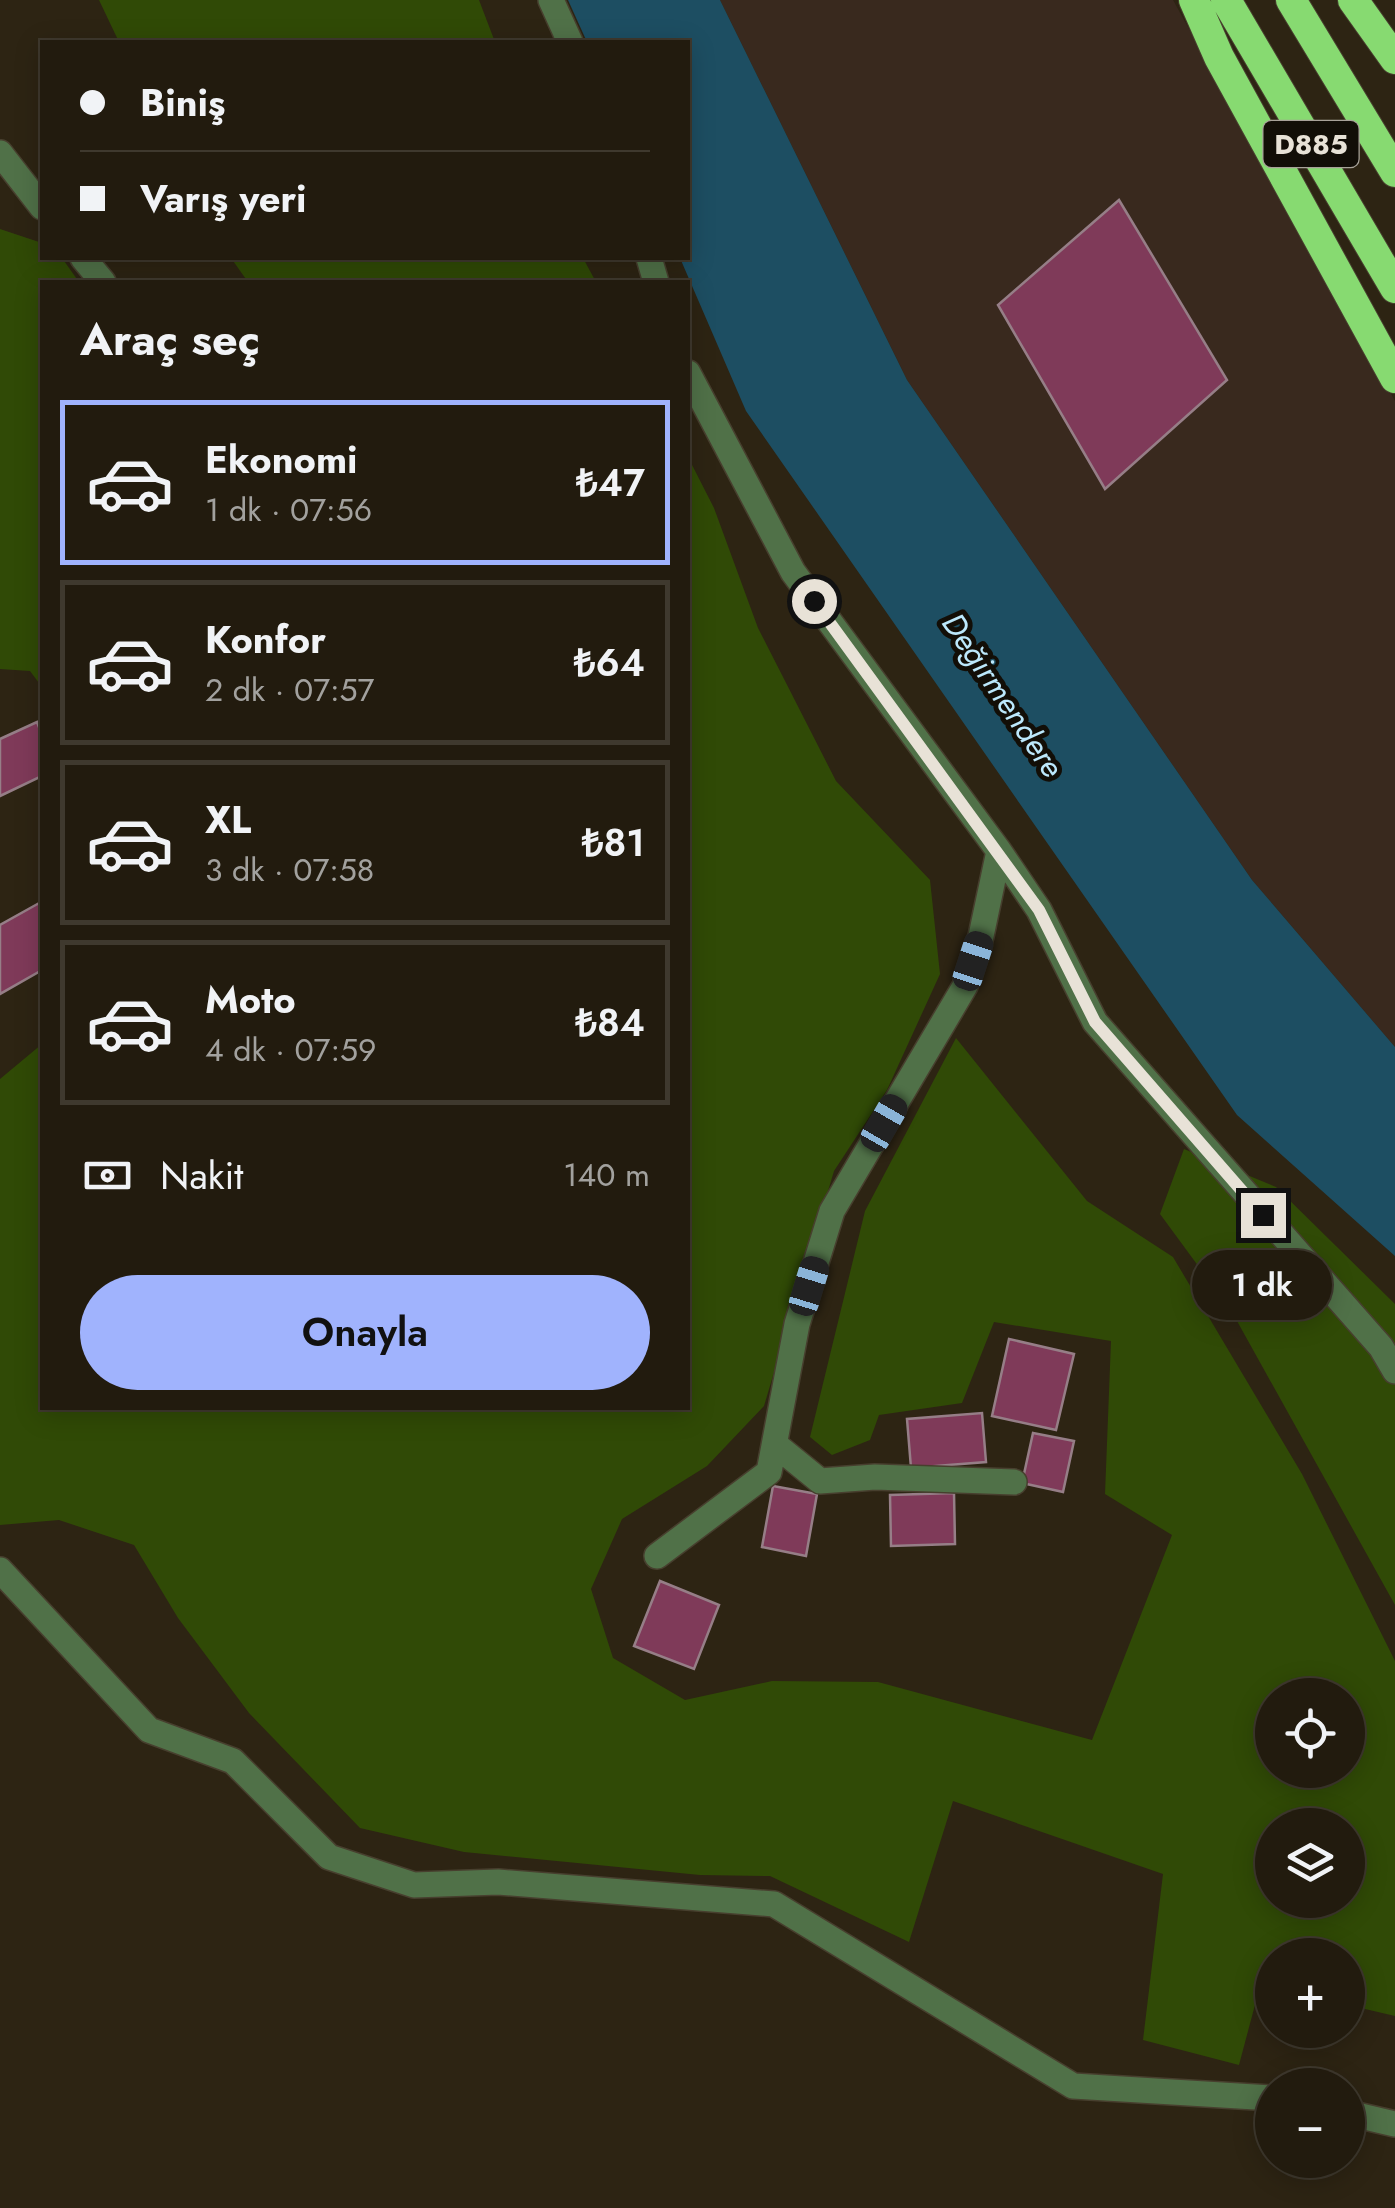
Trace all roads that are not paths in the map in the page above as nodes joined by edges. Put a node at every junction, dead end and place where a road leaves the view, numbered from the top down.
1 (551, 0) edge
2 (1194, 0) edge
3 (1226, 0) edge
4 (1291, 0) edge
5 (1353, 0) edge
6 (569, 40) edge
7 (1395, 59) edge
8 (0, 153) edge
9 (1395, 172) edge
10 (40, 204) edge
11 (85, 260) edge
12 (101, 280) edge
13 (1395, 288) edge
14 (690, 376) edge
15 (1395, 378) edge
16 (999, 851) junction
17 (1395, 1372) edge
18 (776, 1446) junction
19 (1014, 1482) dead end
20 (657, 1556) dead end
21 (0, 1570) edge
22 (1255, 2097) edge
23 (1365, 2116) edge
24 (1395, 2124) edge

1 - 6 street
2 - 15 highway
3 - 13 highway, D885
4 - 9 highway, D885
5 - 7 highway
8 - 10 street
11 - 12 street
14 - 16 street
16 - 17 street
16 - 18 street
18 - 19 street
18 - 20 street
21 - 22 street
23 - 24 street

